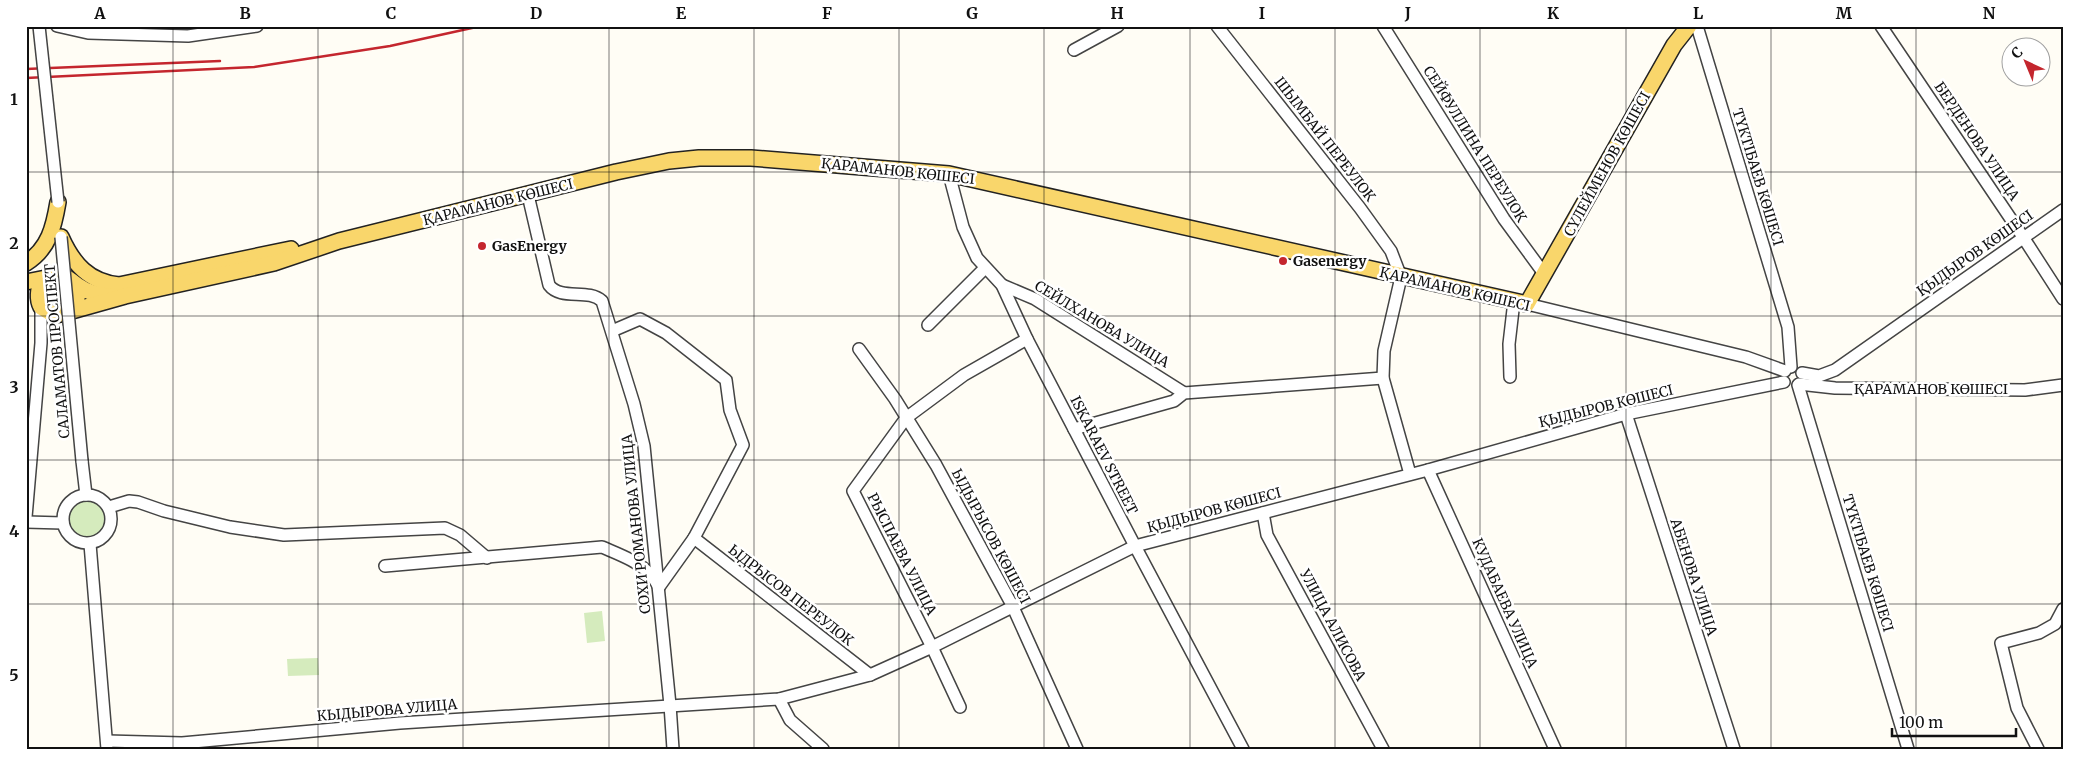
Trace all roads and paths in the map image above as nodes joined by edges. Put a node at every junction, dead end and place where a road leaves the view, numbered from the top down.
1 (39, 26) edge
2 (57, 26) edge
3 (257, 26) edge
4 (1118, 26) edge
5 (1217, 26) edge
6 (1383, 26) edge
7 (1689, 26) edge
8 (1696, 26) edge
9 (1881, 26) edge
10 (1074, 50) dead end
11 (949, 174) junction
12 (528, 195) junction
13 (58, 202) junction
14 (2063, 210) edge
15 (61, 237) junction
16 (2023, 237) junction
17 (340, 241) junction
18 (26, 263) edge
19 (985, 268) junction
20 (1545, 275) junction
21 (1401, 277) junction
22 (46, 278) junction
23 (26, 282) edge
24 (75, 284) junction
25 (1002, 285) junction
26 (125, 296) junction
27 (2063, 299) edge
28 (35, 300) edge
29 (1520, 303) junction
30 (65, 313) junction
31 (928, 326) dead end
32 (612, 331) junction
33 (1027, 339) junction
34 (41, 343) junction
35 (859, 349) dead end
36 (1835, 370) junction
37 (1786, 373) junction
38 (1510, 377) dead end
39 (1383, 378) junction
40 (1800, 381) junction
41 (2063, 385) edge
42 (1836, 388) junction
43 (1184, 393) junction
44 (1626, 414) junction
45 (907, 417) junction
46 (1074, 429) junction
47 (1428, 470) junction
48 (1410, 474) junction
49 (86, 495) junction
50 (109, 507) junction
51 (1263, 513) junction
52 (26, 517) edge
53 (26, 522) edge
54 (63, 523) junction
55 (694, 538) junction
56 (90, 544) junction
57 (1135, 546) junction
58 (487, 558) junction
59 (385, 566) dead end
60 (659, 587) junction
61 (1012, 606) junction
62 (2063, 609) edge
63 (932, 647) junction
64 (870, 675) junction
65 (779, 699) junction
66 (670, 705) junction
67 (960, 707) dead end
68 (107, 745) edge
69 (1550, 746) edge
70 (673, 749) edge
71 (824, 749) edge
72 (1077, 749) edge
73 (1243, 749) edge
74 (1383, 749) edge
75 (1734, 749) edge
76 (1908, 749) edge
77 (2038, 749) edge

1 - 13 street, САЛАМАТОВ ПРОСПЕКТ, bridge
2 - 3 street
4 - 10 street
5 - 21 street, ШЫМБАЙ ПЕРЕУЛОК
6 - 20 street, СЕЙФУЛЛИНА ПЕРЕУЛОК
7 - 20 main road, СҮЛЕЙМЕНОВ КӨШЕСІ
8 - 37 street, ТҮКТІБАЕВ КӨШЕСІ
9 - 16 street, БЕРДЕНОВА УЛИЦА
11 - 12 main road, ҚАРАМАНОВ КӨШЕСІ
11 - 19 street, ISKARAEV STREET
11 - 21 main road, ҚАРАМАНОВ КӨШЕСІ
12 - 17 main road, ҚАРАМАНОВ КӨШЕСІ
12 - 32 street, СОХИ РОМАНОВА УЛИЦА
13 - 15 street, САЛАМАТОВ ПРОСПЕКТ
13 - 18 main road
14 - 16 street, ҚЫДЫРОВ КӨШЕСІ
15 - 17 main road
15 - 49 street, САЛАМАТОВ ПРОСПЕКТ, bridge
16 - 27 street, БЕРДЕНОВА УЛИЦА
16 - 36 street, ҚЫДЫРОВ КӨШЕСІ
17 - 26 main road, ҚАРАМАНОВ КӨШЕСІ
19 - 25 street, ISKARAEV STREET
19 - 31 street
20 - 29 main road, СҮЛЕЙМЕНОВ КӨШЕСІ
21 - 29 main road, ҚАРАМАНОВ КӨШЕСІ
21 - 39 street
22 - 23 main road
22 - 24 main road
22 - 28 main road
24 - 26 main road
24 - 30 main road
25 - 33 street, ISKARAEV STREET
25 - 43 street, СЕЙЛХАНОВА УЛИЦА
26 - 30 main road
28 - 30 main road
28 - 34 street
29 - 37 street, ҚАРАМАНОВ КӨШЕСІ
29 - 38 street
30 - 34 street
32 - 55 street
32 - 60 street, СОХИ РОМАНОВА УЛИЦА
33 - 45 street, РЫСПАЕВА УЛИЦА
33 - 46 street, ISKARAEV STREET
34 - 52 street
35 - 45 street, ЫДЫРЫСОВ КӨШЕСІ
36 - 40 street, ҚЫДЫРОВ КӨШЕСІ
36 - 42 street
37 - 40 street
37 - 40 street
37 - 44 street, ҚЫДЫРОВ КӨШЕСІ
39 - 43 street
39 - 48 street
40 - 42 street, ҚАРАМАНОВ КӨШЕСІ
40 - 76 street, ТҮКТІБАЕВ КӨШЕСІ
41 - 42 street, ҚАРАМАНОВ КӨШЕСІ
43 - 46 street
44 - 47 street, ҚЫДЫРОВ КӨШЕСІ
44 - 75 street, АБЕНОВА УЛИЦА
45 - 61 street, ЫДЫРЫСОВ КӨШЕСІ
45 - 63 street, РЫСПАЕВА УЛИЦА
46 - 57 street, ISKARAEV STREET
47 - 48 street, ҚЫДЫРОВ КӨШЕСІ
47 - 69 street, КУДАБАЕВА УЛИЦА
48 - 51 street, ҚЫДЫРОВ КӨШЕСІ
49 - 50 street
49 - 54 street
50 - 56 street
50 - 58 street
51 - 57 street, ҚЫДЫРОВ КӨШЕСІ
51 - 74 street, УЛИЦА АЛИСОВА
53 - 54 street
54 - 56 street
55 - 60 street
55 - 64 street, ЫДРЫСОВ ПЕРЕУЛОК
56 - 68 street
57 - 61 street, ҚЫДЫРОВ КӨШЕСІ
57 - 73 street, ISKARAEV STREET
58 - 59 street
58 - 60 street
60 - 66 street, СОХИ РОМАНОВА УЛИЦА
61 - 63 street, ҚЫДЫРОВ КӨШЕСІ
61 - 72 street, ЫДЫРЫСОВ КӨШЕСІ
62 - 77 street
63 - 64 street, ҚЫДЫРОВ КӨШЕСІ
63 - 67 street, РЫСПАЕВА УЛИЦА
64 - 65 street, ҚЫДЫРОВ КӨШЕСІ
65 - 66 street, ҚЫДЫРОВ КӨШЕСІ
65 - 71 street
66 - 68 street, КЫДЫРОВА УЛИЦА
66 - 70 street, СОХИ РОМАНОВА УЛИЦА

